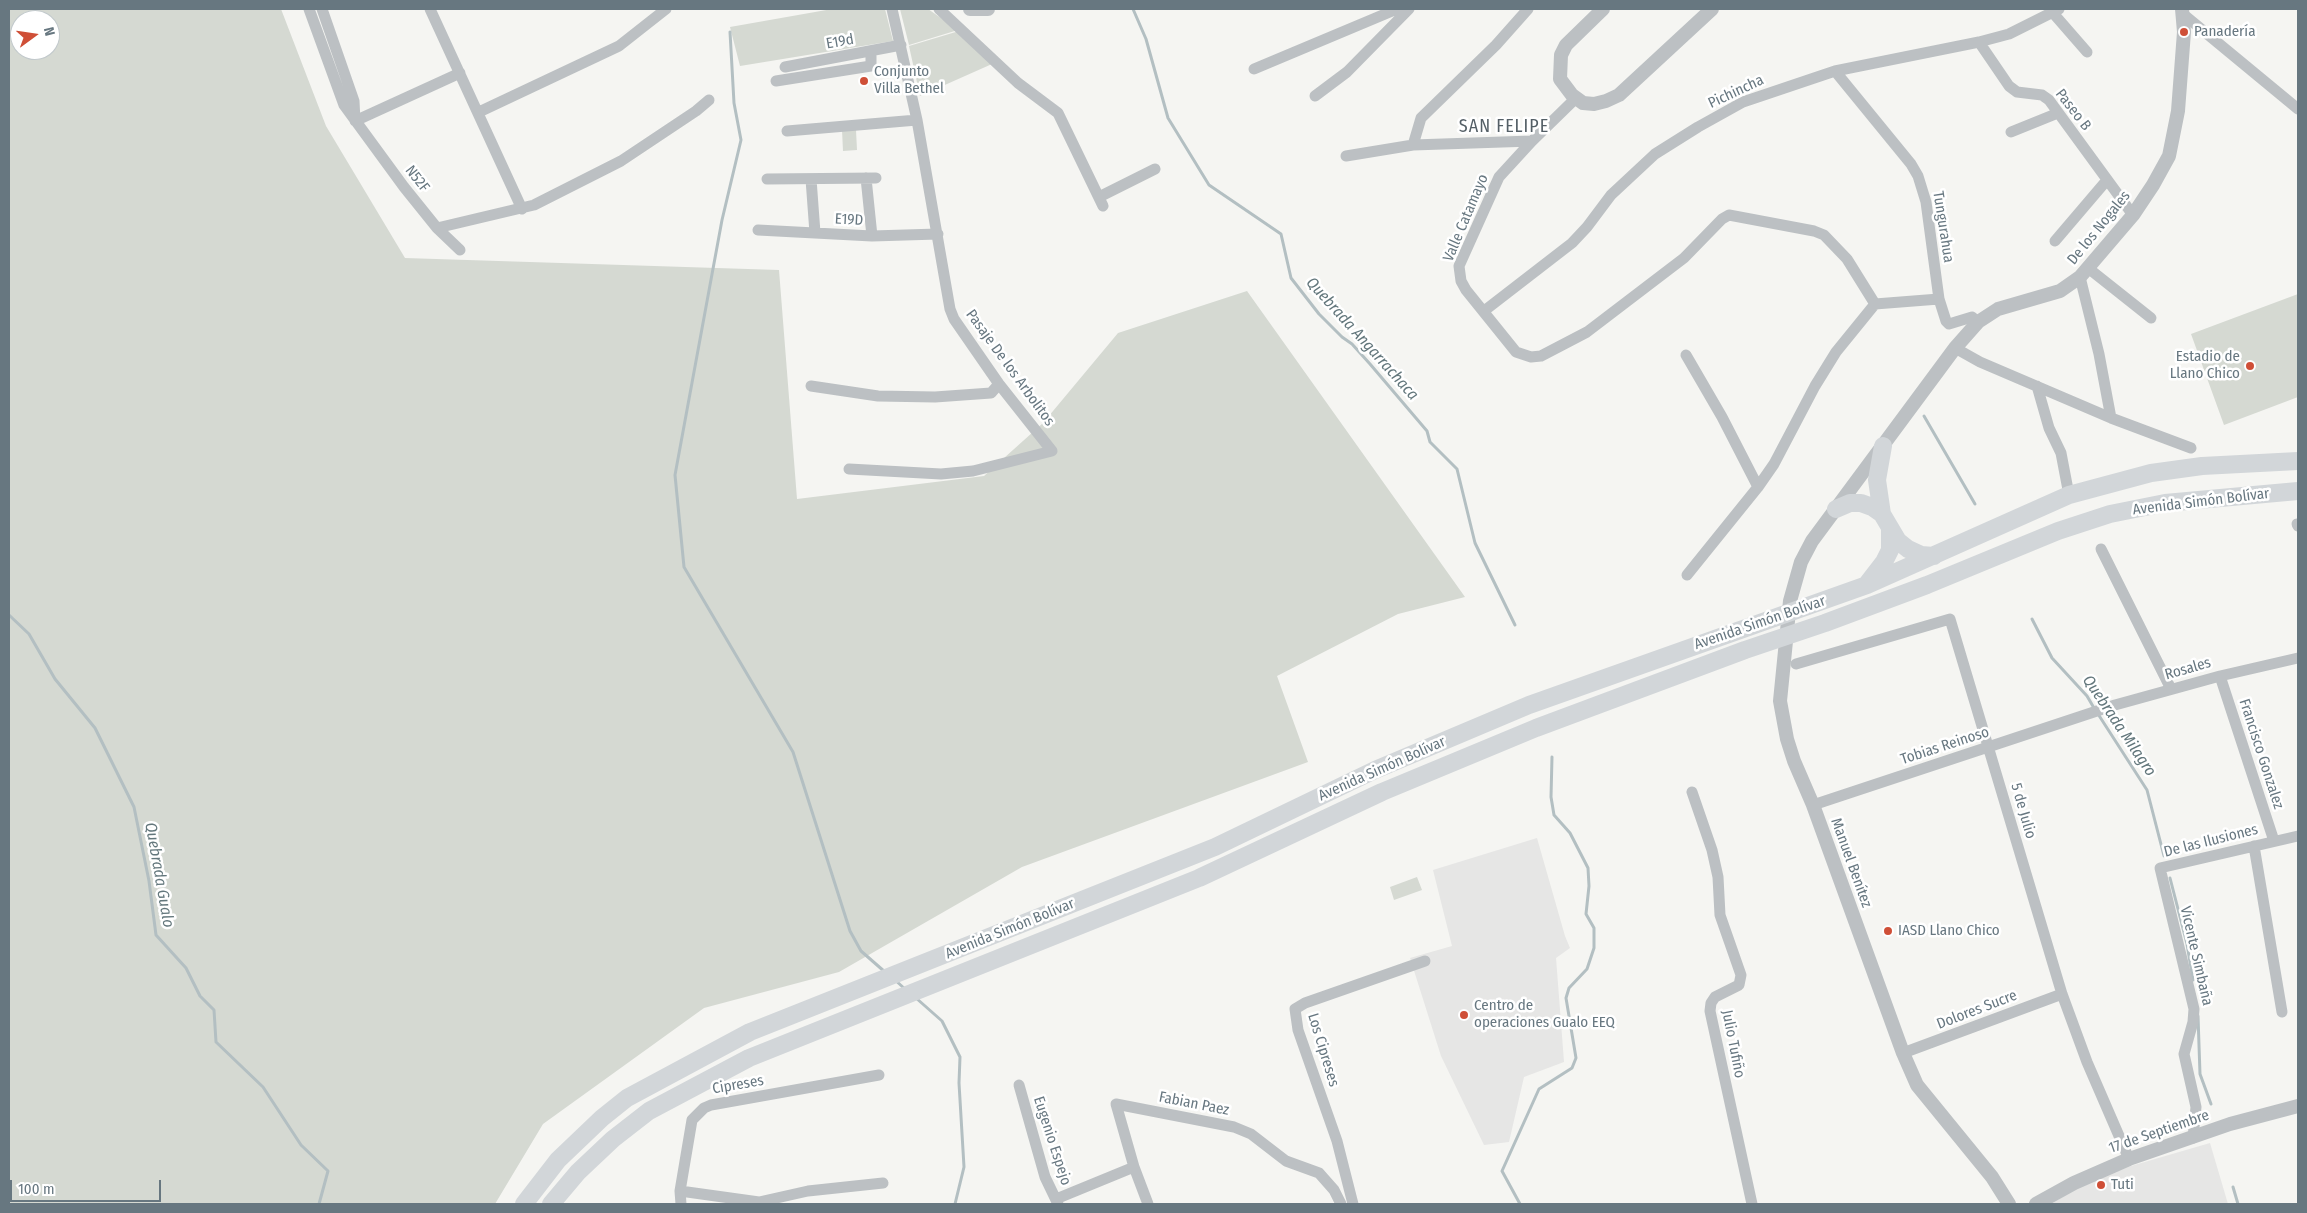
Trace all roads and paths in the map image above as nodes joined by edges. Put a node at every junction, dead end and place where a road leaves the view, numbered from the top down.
1 (309, 9) edge
2 (322, 9) edge
3 (430, 9) edge
4 (666, 9) edge
5 (892, 9) edge
6 (939, 9) edge
7 (970, 9) edge
8 (988, 9) edge
9 (1397, 9) edge
10 (1409, 9) edge
11 (1528, 9) edge
12 (1603, 9) edge
13 (1712, 9) edge
14 (2048, 12) edge
15 (2183, 12) edge
16 (1979, 42) junction
17 (901, 45) junction
18 (871, 52) junction
19 (2087, 52) dead end
20 (784, 67) dead end
21 (1254, 69) dead end
22 (1835, 71) junction
23 (460, 73) junction
24 (776, 81) dead end
25 (1315, 96) dead end
26 (1575, 99) junction
27 (709, 100) dead end
28 (2298, 109) edge
29 (479, 112) junction
30 (2058, 112) junction
31 (916, 120) junction
32 (355, 121) junction
33 (787, 131) dead end
34 (2011, 132) dead end
35 (1532, 140) junction
36 (1413, 145) junction
37 (1346, 156) dead end
38 (1155, 170) dead end
39 (767, 179) dead end
40 (811, 179) junction
41 (2107, 180) junction
42 (522, 209) junction
43 (2133, 215) junction
44 (437, 228) junction
45 (758, 230) dead end
46 (816, 233) junction
47 (938, 234) junction
48 (872, 236) junction
49 (2055, 241) dead end
50 (460, 250) dead end
51 (2084, 273) junction
52 (1939, 299) junction
53 (1875, 304) junction
54 (1484, 311) junction
55 (2152, 318) dead end
56 (1978, 322) junction
57 (1955, 348) junction
58 (1686, 354) dead end
59 (999, 384) junction
60 (811, 386) dead end
61 (2037, 386) junction
62 (2111, 418) junction
63 (1883, 446) junction
64 (2191, 448) dead end
65 (2298, 461) edge
66 (849, 469) dead end
67 (1758, 487) junction
68 (2298, 491) edge
69 (2069, 495) junction
70 (1836, 509) junction
71 (1882, 514) junction
72 (1890, 530) junction
73 (2101, 550) dead end
74 (1934, 556) junction
75 (1688, 575) dead end
76 (1867, 585) junction
77 (2298, 658) edge
78 (1796, 664) dead end
79 (2220, 676) junction
80 (2172, 689) junction
81 (2086, 714) joint
82 (1989, 748) junction
83 (1692, 792) dead end
84 (1813, 806) junction
85 (2298, 836) edge
86 (2274, 841) junction
87 (2254, 846) junction
88 (2160, 868) joint
89 (1425, 961) dead end
90 (2062, 994) junction
91 (2282, 1012) dead end
92 (1903, 1054) junction
93 (879, 1075) dead end
94 (1019, 1085) dead end
95 (2298, 1106) edge
96 (2193, 1138) junction
97 (2129, 1159) junction
98 (1134, 1167) junction
99 (883, 1183) dead end
100 (680, 1191) junction
101 (1057, 1201) edge
102 (524, 1204) edge
103 (551, 1204) edge
104 (680, 1204) edge
105 (1148, 1204) edge
106 (1341, 1204) edge
107 (1353, 1204) edge
108 (1752, 1204) edge
109 (2009, 1204) edge
110 (2036, 1204) edge

1 - 32 street, N52F
2 - 32 street
3 - 23 street
4 - 29 street
5 - 17 street, Pasaje De los Arbolitos
6 - 38 street
7 - 8 street
9 - 21 street
10 - 25 street
11 - 36 street
12 - 26 street
13 - 26 street
14 - 16 street, Pichincha
14 - 19 street
15 - 28 street
15 - 43 street, De los Nogales
16 - 22 street, Pichincha
16 - 30 street, Paseo B
17 - 18 street, E19d
17 - 31 street, Pasaje De los Arbolitos
18 - 20 street, E19d
18 - 24 street
22 - 52 street, Tungurahua
22 - 54 street, Pichincha
23 - 29 street
23 - 32 street
26 - 35 street, Valle Catamayo
27 - 42 street
29 - 42 street
30 - 34 street
30 - 41 street, Paseo B
31 - 33 street
31 - 47 street, Pasaje De los Arbolitos
32 - 44 street, N52F
35 - 36 street
35 - 54 street, Valle Catamayo
36 - 37 street
39 - 40 street
40 - 46 street
40 - 48 street
41 - 43 street, Paseo B
41 - 49 street
42 - 44 street
43 - 51 street, De los Nogales
44 - 50 street, N52F
45 - 46 street, E19D
46 - 48 street, E19D
47 - 48 street, E19D
47 - 59 street, Pasaje De los Arbolitos
51 - 55 street
51 - 56 street, De los Nogales
51 - 62 street
52 - 53 street
52 - 56 street, Tungurahua
53 - 54 street, Valle Catamayo
53 - 67 street
56 - 57 street, De los Nogales
57 - 61 street
57 - 63 street, De los Nogales
58 - 67 street
59 - 60 street
59 - 66 street, Pasaje De los Arbolitos
61 - 62 street
61 - 69 street
62 - 64 street
63 - 70 street, De los Nogales
63 - 71 highway
65 - 69 highway, Avenida Simón Bolívar
67 - 75 street
68 - 103 highway, Avenida Simón Bolívar
69 - 74 highway, Avenida Simón Bolívar
70 - 71 highway
70 - 84 street, Manuel Benítez
71 - 72 highway
72 - 74 highway
72 - 76 highway
73 - 80 street
74 - 76 highway, Avenida Simón Bolívar
76 - 102 highway, Avenida Simón Bolívar
77 - 79 street, Rosales
78 - 82 street, 5 de Julio
79 - 80 street, Rosales
79 - 86 street, Francisco Gonzalez
80 - 81 street, Rosales
81 - 82 street, Tobias Reinoso
82 - 84 street, Tobias Reinoso
82 - 90 street, 5 de Julio
83 - 108 street, Julio Tufiño
84 - 92 street, Manuel Benítez
85 - 86 street, De las Ilusiones
86 - 87 street, De las Ilusiones
87 - 88 street, De las Ilusiones
87 - 91 street
88 - 96 street, Vicente Simbaña
89 - 107 street, Los Cipreses
90 - 92 street, Dolores Sucre
90 - 97 street, 5 de Julio
92 - 109 street, Manuel Benítez
93 - 100 street, Cipreses
94 - 101 street, Eugenio Espejo
95 - 96 street, 17 de Septiembre
96 - 97 street, 17 de Septiembre
97 - 110 street, 17 de Septiembre
98 - 101 street
98 - 105 street, Fabian Paez
98 - 106 street, Fabian Paez
99 - 100 street
100 - 104 street, Cipreses

